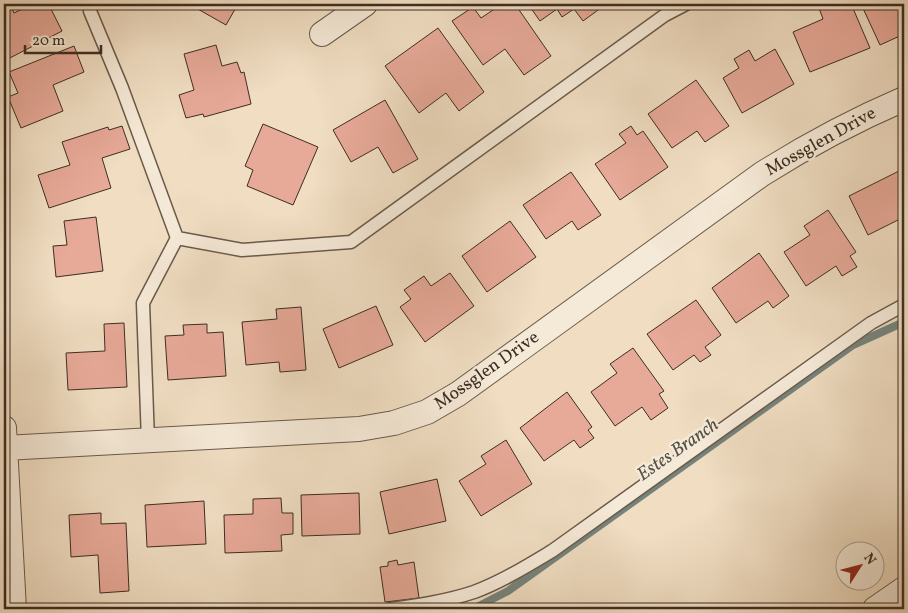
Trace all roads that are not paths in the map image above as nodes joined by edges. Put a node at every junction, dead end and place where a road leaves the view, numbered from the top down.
1 (91, 4) edge
2 (364, 4) edge
3 (686, 4) edge
4 (322, 34) dead end
5 (904, 99) edge
6 (176, 238) junction
7 (904, 305) edge
8 (4, 441) edge
9 (148, 441) junction
10 (904, 589) edge
11 (14, 609) edge
12 (391, 609) edge
13 (875, 609) edge

1 - 6 lane
2 - 4 street
3 - 6 lane
5 - 9 street, Mossglen Drive
6 - 9 lane
7 - 12 lane
8 - 9 street, Mossglen Drive
8 - 11 street
10 - 13 street

